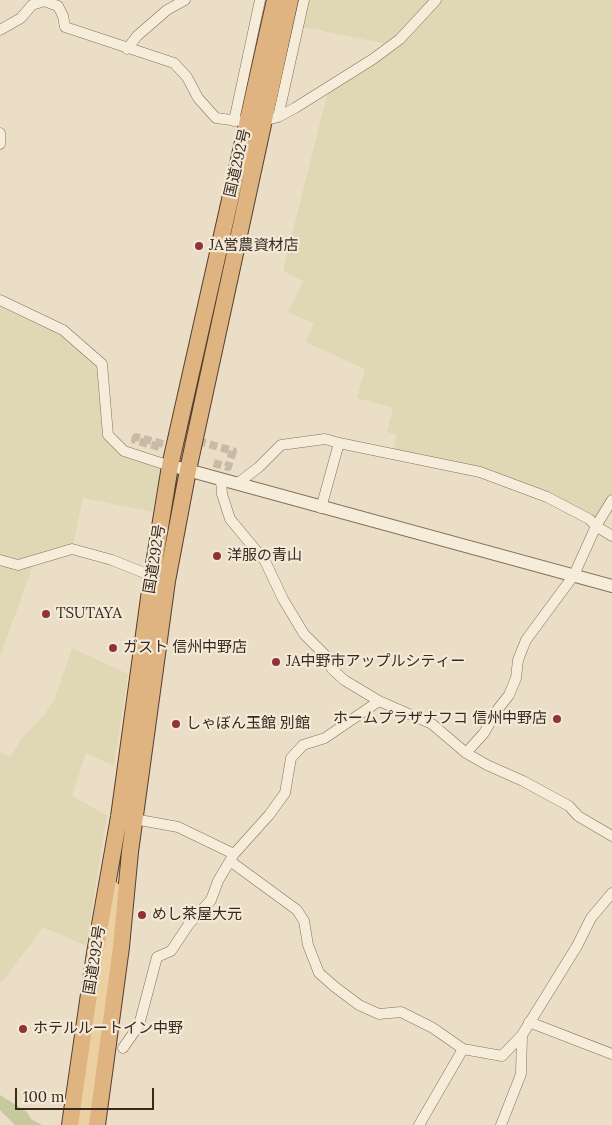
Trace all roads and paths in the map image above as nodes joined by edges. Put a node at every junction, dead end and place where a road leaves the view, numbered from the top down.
1 (185, 0) edge
2 (260, 0) edge
3 (275, 0) edge
4 (290, 0) edge
5 (304, 0) edge
6 (436, 0) edge
7 (0, 30) edge
8 (127, 49) junction
9 (255, 120) junction
10 (0, 133) edge
11 (0, 144) edge
12 (0, 300) edge
13 (339, 443) junction
14 (170, 466) junction
15 (188, 470) junction
16 (221, 480) junction
17 (238, 483) junction
18 (612, 500) edge
19 (321, 508) junction
20 (596, 526) junction
21 (612, 536) edge
22 (0, 560) edge
23 (574, 575) junction
24 (152, 576) junction
25 (612, 586) edge
26 (379, 701) junction
27 (466, 753) junction
28 (127, 818) junction
29 (612, 836) edge
30 (232, 857) junction
31 (612, 893) edge
32 (529, 1022) junction
33 (522, 1034) junction
34 (124, 1048) dead end
35 (463, 1049) junction
36 (612, 1054) edge
37 (70, 1125) edge
38 (82, 1125) edge
39 (97, 1125) edge
40 (419, 1125) edge
41 (502, 1125) edge

1 - 8 street
2 - 9 street
3 - 9 highway, 国道292号
4 - 9 highway, 国道292号
5 - 9 street
6 - 9 street
7 - 8 street
8 - 9 street
9 - 14 highway, 国道292号
9 - 15 highway, 国道292号
10 - 11 street
12 - 14 street
13 - 17 street
13 - 19 street
13 - 20 street
14 - 15 street
14 - 24 highway, 国道292号
15 - 16 street
15 - 28 highway, 国道292号
16 - 17 street
16 - 26 street
17 - 19 street
18 - 20 street
19 - 23 street
20 - 21 street
20 - 23 street
22 - 24 street
23 - 25 street
23 - 27 street
24 - 28 highway, 国道292号
26 - 27 street
26 - 30 street
27 - 29 street
28 - 30 street
28 - 37 highway, 国道292号
28 - 38 main road
28 - 39 highway, 国道292号
30 - 34 street
30 - 35 street
31 - 32 street
32 - 33 street
32 - 36 street
33 - 35 street
33 - 41 street
35 - 40 street

